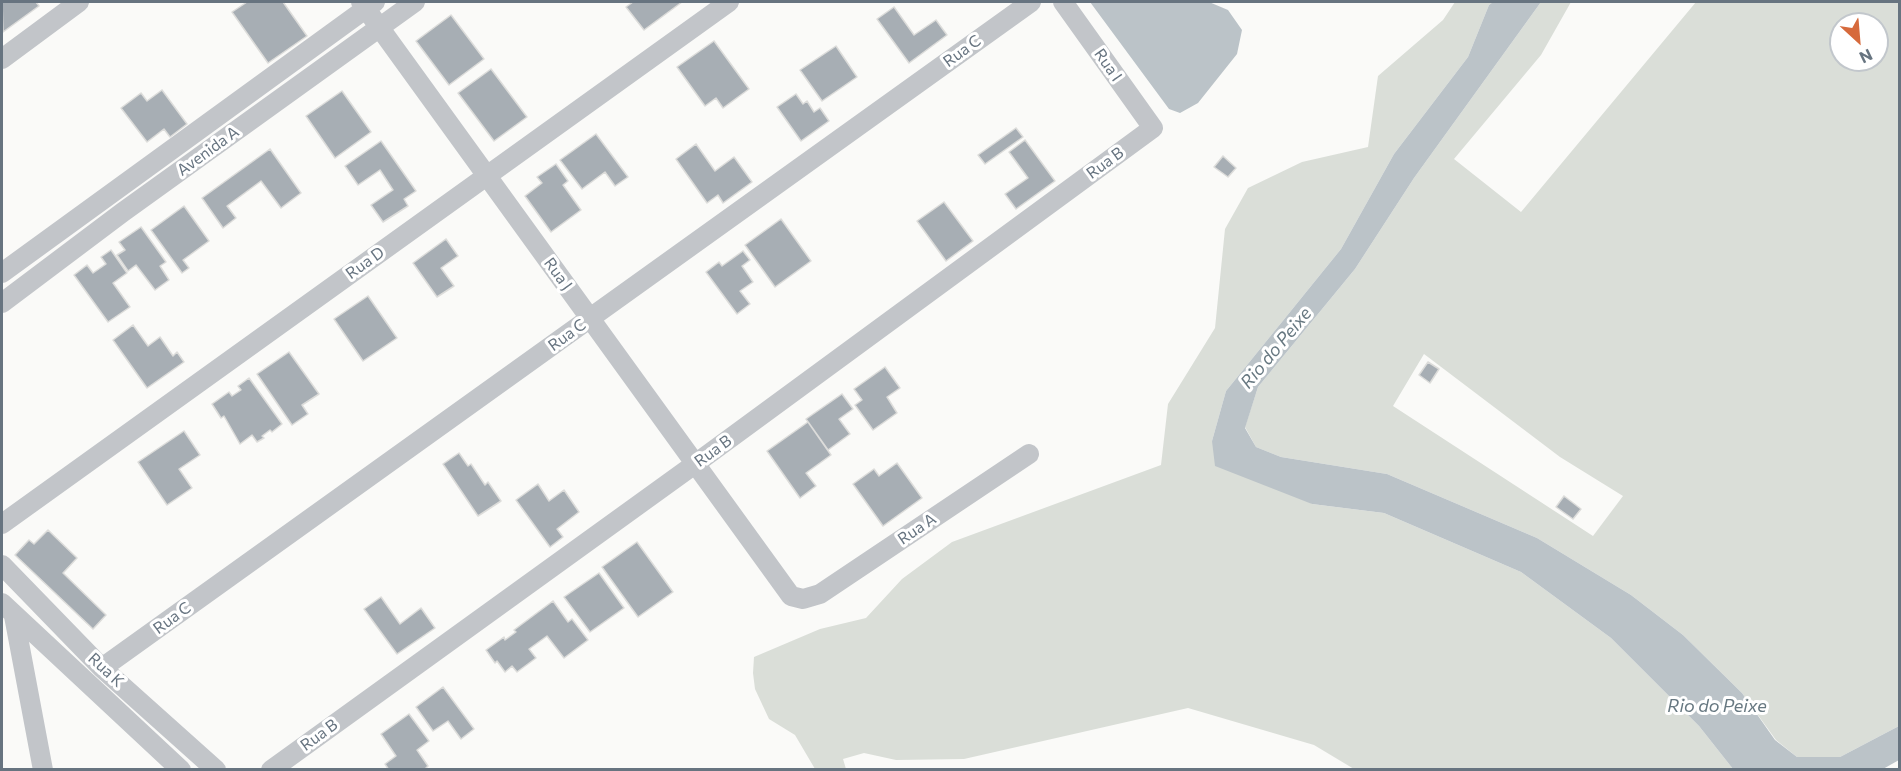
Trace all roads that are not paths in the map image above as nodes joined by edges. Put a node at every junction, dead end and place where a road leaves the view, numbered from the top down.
1 (80, 2) edge
2 (416, 2) edge
3 (729, 2) edge
4 (1031, 2) edge
5 (1063, 2) edge
6 (367, 4) edge
7 (379, 27) junction
8 (2, 59) edge
9 (1153, 128) joint
10 (487, 176) junction
11 (110, 194) junction
12 (123, 212) junction
13 (2, 273) edge
14 (2, 303) edge
15 (590, 318) junction
16 (1029, 454) dead end
17 (695, 464) junction
18 (2, 524) edge
19 (2, 566) edge
20 (803, 599) joint
21 (8, 609) edge
22 (102, 668) junction
23 (43, 770) edge
24 (182, 770) edge
25 (216, 770) edge
26 (271, 770) edge

1 - 8 street
2 - 7 street, Avenida A
3 - 10 street, Rua D
4 - 15 street, Rua C
5 - 9 street, Rua I
6 - 7 street, Rua J
6 - 11 street, Avenida A
7 - 10 street, Rua J
7 - 12 street, Avenida A
9 - 17 street, Rua B
10 - 15 street, Rua J
10 - 18 street, Rua D
11 - 12 street
11 - 13 street, Avenida A
12 - 14 street, Avenida A
15 - 17 street, Rua J
15 - 22 street, Rua C
16 - 20 street, Rua A
17 - 20 street, Rua J
17 - 26 street, Rua B
19 - 22 street, Rua K
21 - 23 street
21 - 24 street
22 - 25 street, Rua K

